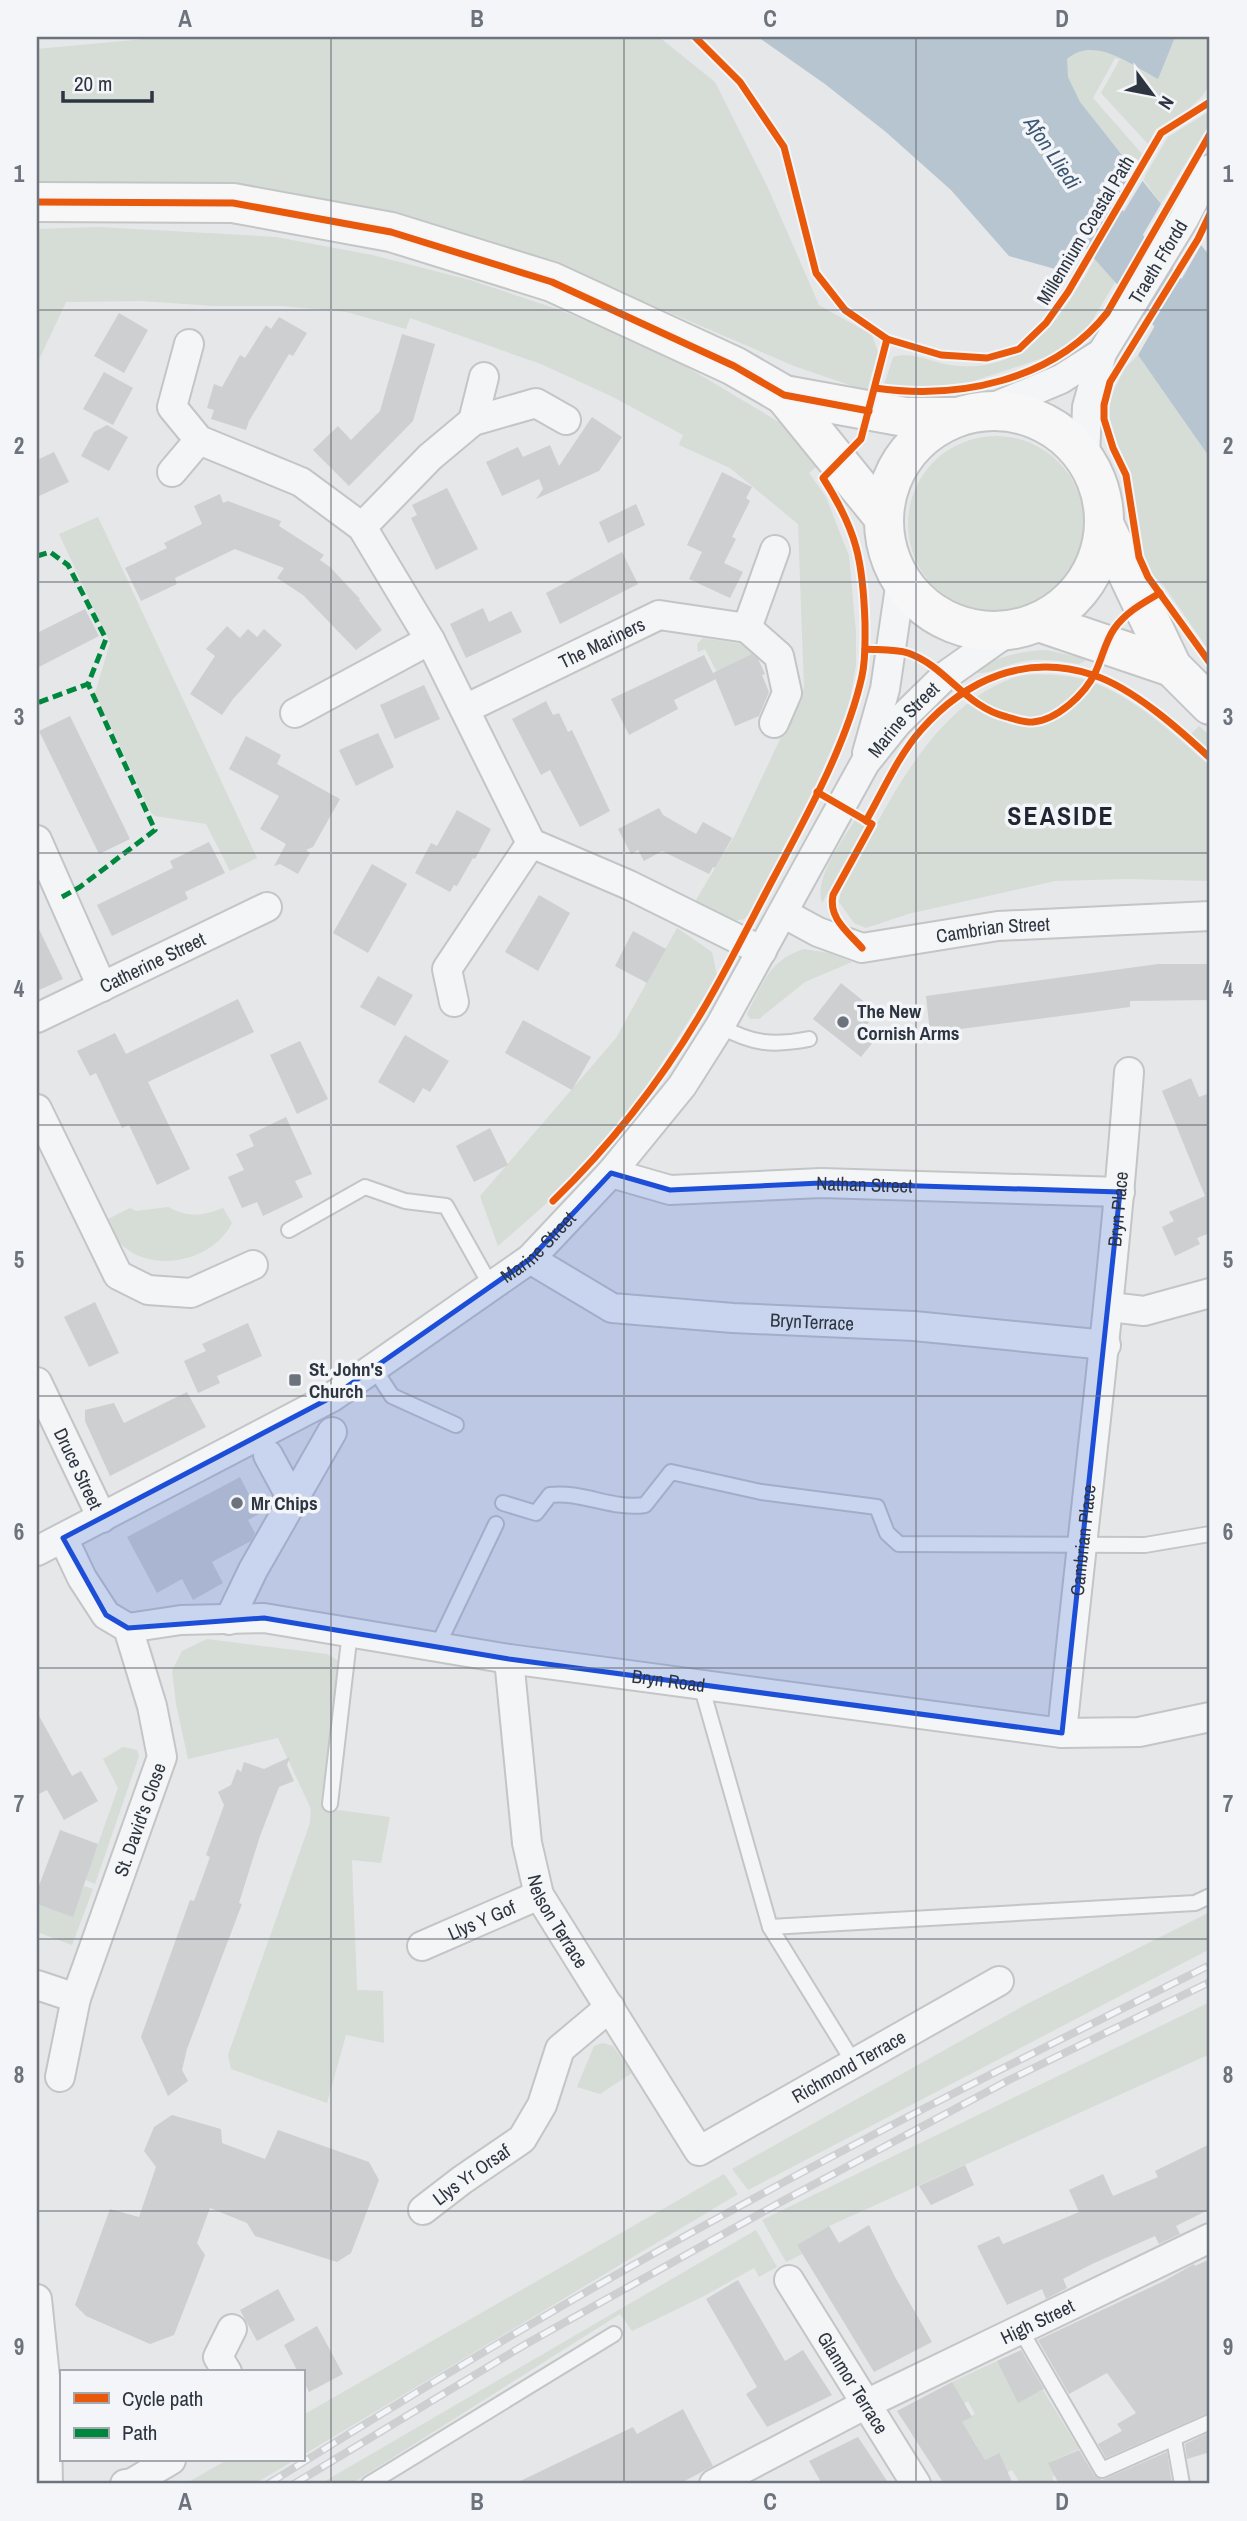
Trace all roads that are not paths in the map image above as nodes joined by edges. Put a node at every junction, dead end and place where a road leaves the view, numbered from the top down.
1 (1210, 169) edge
2 (37, 202) edge
3 (189, 344) dead end
4 (1102, 354) junction
5 (484, 377) dead end
6 (784, 395) junction
7 (971, 413) junction
8 (566, 420) dead end
9 (473, 421) junction
10 (199, 440) junction
11 (1085, 458) junction
12 (172, 472) dead end
13 (884, 518) junction
14 (1105, 526) junction
15 (362, 527) junction
16 (775, 550) dead end
17 (901, 580) junction
18 (1025, 626) junction
19 (747, 628) junction
20 (430, 640) junction
21 (1172, 667) junction
22 (1210, 705) edge
23 (465, 709) junction
24 (295, 713) dead end
25 (774, 723) dead end
26 (865, 762) junction
27 (531, 843) junction
28 (39, 854) edge
29 (267, 907) dead end
30 (783, 913) junction
31 (1210, 916) edge
32 (762, 951) junction
33 (102, 987) junction
34 (454, 1002) dead end
35 (37, 1018) edge
36 (720, 1026) junction
37 (809, 1039) dead end
38 (1129, 1072) dead end
39 (37, 1109) edge
40 (611, 1173) junction
41 (1120, 1192) junction
42 (289, 1230) dead end
43 (530, 1259) junction
44 (253, 1265) dead end
45 (491, 1286) junction
46 (1210, 1293) edge
47 (1110, 1307) junction
48 (1106, 1345) junction
49 (373, 1367) junction
50 (37, 1382) edge
51 (43, 1412) edge
52 (456, 1425) dead end
53 (332, 1432) dead end
54 (268, 1455) dead end
55 (293, 1500) junction
56 (503, 1503) dead end
57 (102, 1518) junction
58 (496, 1524) dead end
59 (1210, 1534) edge
60 (63, 1538) junction
61 (1081, 1544) junction
62 (37, 1551) edge
63 (229, 1620) junction
64 (128, 1628) junction
65 (350, 1632) junction
66 (437, 1647) junction
67 (509, 1659) junction
68 (702, 1685) junction
69 (1210, 1717) edge
70 (1062, 1733) junction
71 (330, 1804) dead end
72 (539, 1895) junction
73 (1210, 1895) edge
74 (770, 1927) junction
75 (422, 1946) dead end
76 (999, 1981) dead end
77 (37, 1985) edge
78 (76, 1998) junction
79 (610, 2007) junction
80 (854, 2063) junction
81 (60, 2077) dead end
82 (699, 2151) joint
83 (424, 2210) dead end
84 (1210, 2238) edge
85 (789, 2280) dead end
86 (37, 2299) edge
87 (232, 2329) dead end
88 (1020, 2329) junction
89 (614, 2334) dead end
90 (226, 2370) edge
91 (866, 2404) junction
92 (1210, 2422) edge
93 (1174, 2439) junction
94 (168, 2462) edge
95 (48, 2484) edge
96 (125, 2484) edge
97 (369, 2484) edge
98 (714, 2484) edge
99 (916, 2484) edge
100 (1182, 2484) edge

1 - 4 street, Traeth Ffordd
2 - 6 main road
3 - 10 street
4 - 7 street, Traeth Ffordd
4 - 11 street, Traeth Ffordd
5 - 9 street
6 - 7 main road
6 - 13 main road
7 - 11 main road
7 - 13 main road
8 - 9 street
9 - 15 street
10 - 12 street
10 - 15 street
11 - 14 main road
13 - 17 main road
14 - 18 main road
14 - 21 main road
15 - 20 street
16 - 19 street
17 - 18 main road
17 - 26 street, Marine Street
18 - 21 main road
18 - 26 street, Marine Street
19 - 23 street, The Mariners
19 - 25 street
20 - 23 street
20 - 24 street
21 - 22 main road
23 - 27 street
26 - 30 street, Marine Street
27 - 32 street
27 - 34 street
28 - 33 street
29 - 33 street, Catherine Street
30 - 31 street, Cambrian Street
30 - 32 street, Marine Street
32 - 36 street, Marine Street
33 - 35 street, Catherine Street
36 - 37 lane
36 - 40 street, Marine Street
38 - 41 street, Bryn Place
39 - 44 street
40 - 41 street, Nathan Street
40 - 43 street, Marine Street
41 - 47 street, Bryn Place
42 - 45 lane
43 - 45 street, Marine Street
43 - 48 street, BrynTerrace
45 - 49 street, Marine Street
46 - 47 street
47 - 48 street, Bryn Place
48 - 61 street, Cambrian Place
49 - 52 lane
49 - 57 street, Marine Street
50 - 51 street, Druce Street
51 - 57 street, Druce Street
53 - 55 street
54 - 55 street
55 - 63 street
56 - 61 lane
57 - 60 street, Marine Street
58 - 66 lane
59 - 61 lane
60 - 62 street, Marine Street
60 - 64 street
61 - 70 street, Cambrian Place
63 - 64 street, Bryn Road
63 - 65 street, Bryn Road
64 - 78 street, St. David's Close
65 - 66 street, Bryn Road
65 - 71 lane
66 - 67 street, Bryn Road
67 - 68 street, Bryn Road
67 - 72 street, Nelson Terrace
68 - 70 street, Bryn Road
68 - 74 lane
69 - 70 street, Bryn Road
72 - 75 street, Llys Y Gof
72 - 79 street, Nelson Terrace
73 - 74 lane
74 - 80 lane
76 - 80 street, Richmond Terrace
77 - 78 street
78 - 81 street, St. David's Close
79 - 82 street, Nelson Terrace
79 - 83 street, Llys Yr Orsaf
80 - 82 street, Richmond Terrace
84 - 88 street, High Street
85 - 91 street, Glanmor Terrace
86 - 95 street
87 - 90 street
88 - 91 street, High Street
88 - 93 lane
89 - 97 lane
91 - 98 street, High Street
91 - 99 street, Glanmor Terrace
92 - 93 lane
93 - 100 lane
94 - 96 street

